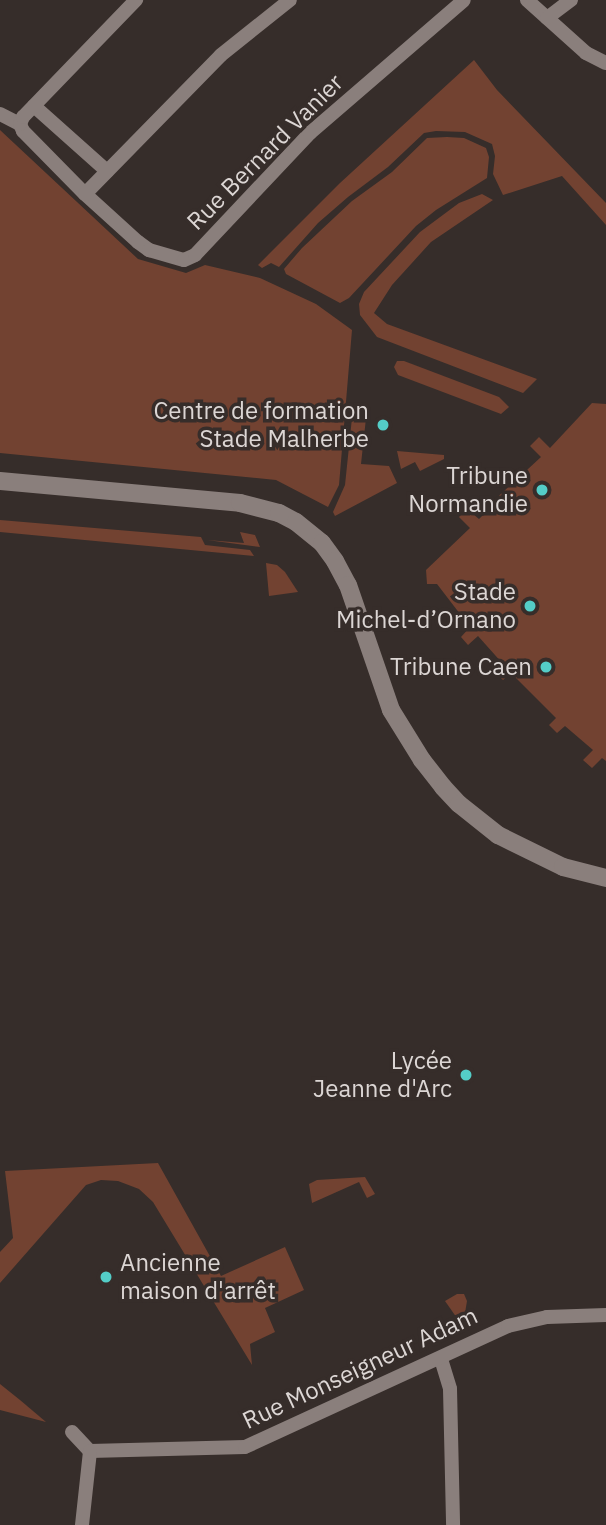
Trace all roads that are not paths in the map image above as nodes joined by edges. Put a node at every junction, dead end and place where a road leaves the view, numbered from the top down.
1 (136, 0) edge
2 (290, 0) edge
3 (464, 0) edge
4 (527, 0) edge
5 (571, 0) edge
6 (547, 19) junction
7 (606, 63) edge
8 (34, 106) junction
9 (0, 114) edge
10 (20, 124) junction
11 (107, 171) junction
12 (85, 194) junction
13 (0, 481) edge
14 (0, 490) edge
15 (606, 878) edge
16 (606, 885) edge
17 (606, 1315) edge
18 (441, 1359) junction
19 (72, 1432) dead end
20 (90, 1451) junction
21 (82, 1525) edge
22 (453, 1525) edge

1 - 8 street
2 - 11 street
3 - 12 street, Rue Bernard Vanier
4 - 6 street
5 - 6 street
6 - 7 street
8 - 10 street
8 - 11 street
9 - 10 street
10 - 12 street
11 - 12 street
13 - 15 street
14 - 16 street
17 - 18 street, Rue Monseigneur Adam
18 - 20 street, Rue Monseigneur Adam
18 - 22 street
19 - 20 street
20 - 21 street

